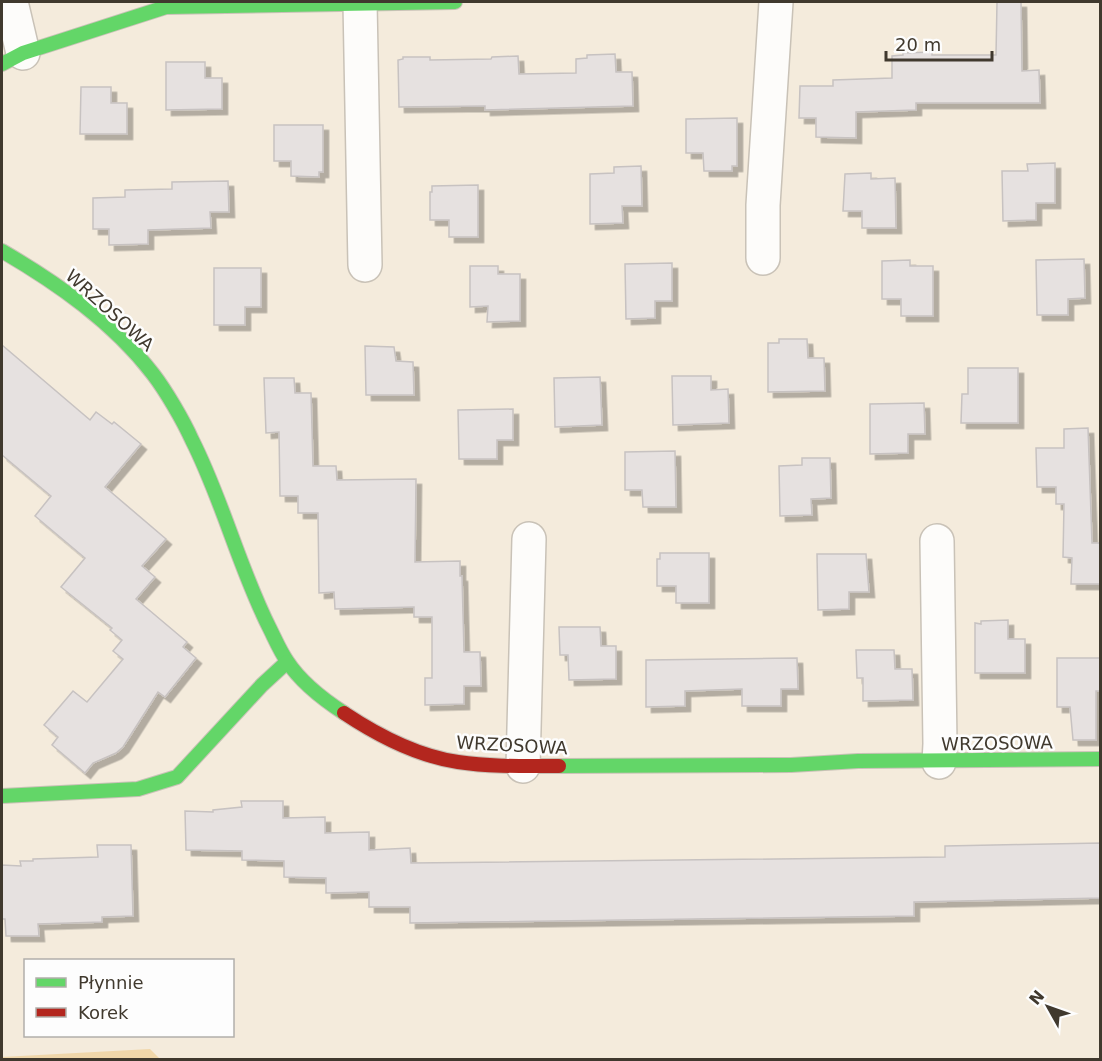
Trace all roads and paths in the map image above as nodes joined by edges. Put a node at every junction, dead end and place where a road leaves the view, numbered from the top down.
1 (11, 2) edge
2 (360, 2) edge
3 (455, 2) edge
4 (776, 2) edge
5 (12, 58) edge
6 (2, 251) edge
7 (763, 258) dead end
8 (365, 265) dead end
9 (529, 539) dead end
10 (937, 541) dead end
11 (287, 662) junction
12 (1101, 759) edge
13 (939, 762) junction
14 (523, 766) junction
15 (2, 796) edge

1 - 5 street
2 - 3 street
2 - 5 street
2 - 8 street
4 - 7 street
6 - 11 street, WRZOSOWA
9 - 14 street
10 - 13 street
11 - 14 street, WRZOSOWA
11 - 15 street
12 - 13 street, WRZOSOWA
13 - 14 street, WRZOSOWA

